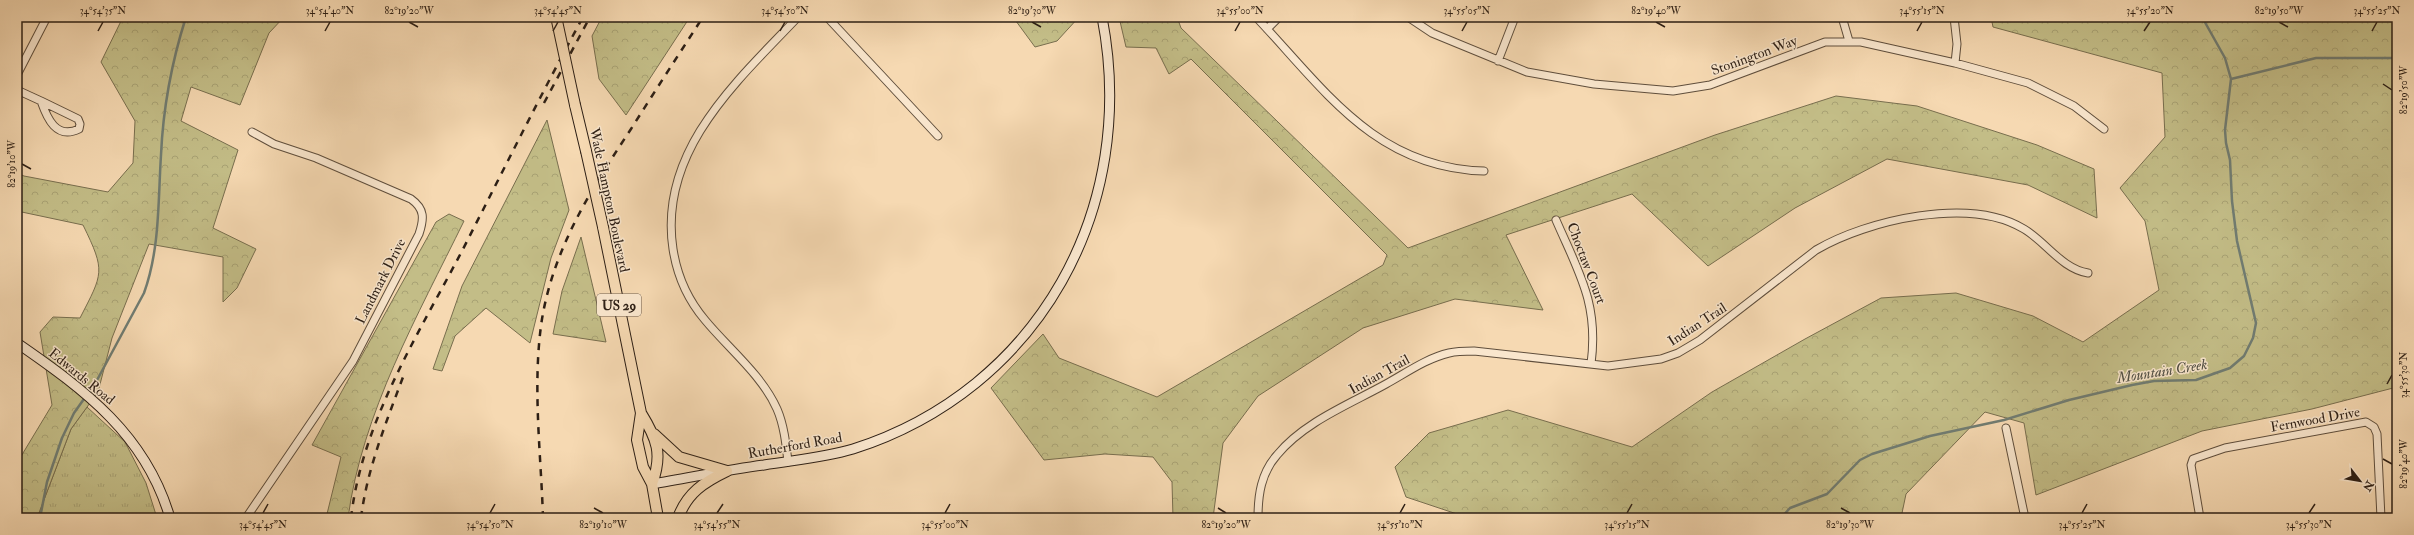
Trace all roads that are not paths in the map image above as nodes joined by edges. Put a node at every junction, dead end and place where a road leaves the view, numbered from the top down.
1 (47, 17) edge
2 (798, 17) edge
3 (827, 17) edge
4 (1102, 17) edge
5 (1256, 17) edge
6 (1279, 17) edge
7 (1408, 17) edge
8 (1515, 17) edge
9 (1842, 17) edge
10 (1954, 17) edge
11 (557, 19) edge
12 (1267, 29) junction
13 (1848, 41) junction
14 (1498, 61) junction
15 (1955, 63) junction
16 (17, 74) edge
17 (17, 90) edge
18 (41, 101) junction
19 (2104, 129) dead end
20 (252, 132) dead end
21 (938, 136) dead end
22 (1484, 171) dead end
23 (1556, 220) dead end
24 (2088, 272) dead end
25 (17, 343) edge
26 (1591, 364) junction
27 (641, 413) junction
28 (2006, 428) dead end
29 (654, 434) junction
30 (788, 462) junction
31 (727, 471) junction
32 (652, 484) junction
33 (170, 518) edge
34 (246, 518) edge
35 (658, 518) edge
36 (678, 518) edge
37 (1258, 518) edge
38 (2025, 518) edge
39 (2200, 518) edge
40 (2381, 518) edge

1 - 16 street
2 - 30 street
3 - 21 street
4 - 30 street, Rutherford Road
5 - 12 street
6 - 12 street
7 - 14 street, Stonington Way
8 - 14 street
9 - 13 street
10 - 15 street
11 - 27 main road, Wade Hampton Boulevard / US 29, bridge
12 - 22 street
13 - 14 street, Stonington Way
13 - 15 street, Stonington Way
15 - 19 street, Stonington Way
17 - 18 street
18 - 18 street
20 - 34 street, Landmark Drive
23 - 26 street, Choctaw Court
24 - 26 street, Indian Trail
25 - 33 street, Edwards Road
26 - 37 street, Indian Trail
27 - 29 main road, Wade Hampton Boulevard / US 29
27 - 32 main road, Wade Hampton Boulevard / US 29
28 - 38 street
29 - 31 main road
29 - 32 main road, Wade Hampton Boulevard / US 29
30 - 31 street, Rutherford Road
31 - 32 street, Rutherford Road
31 - 36 main road
32 - 35 main road, Wade Hampton Boulevard / US 29
39 - 40 street, Fernwood Drive

